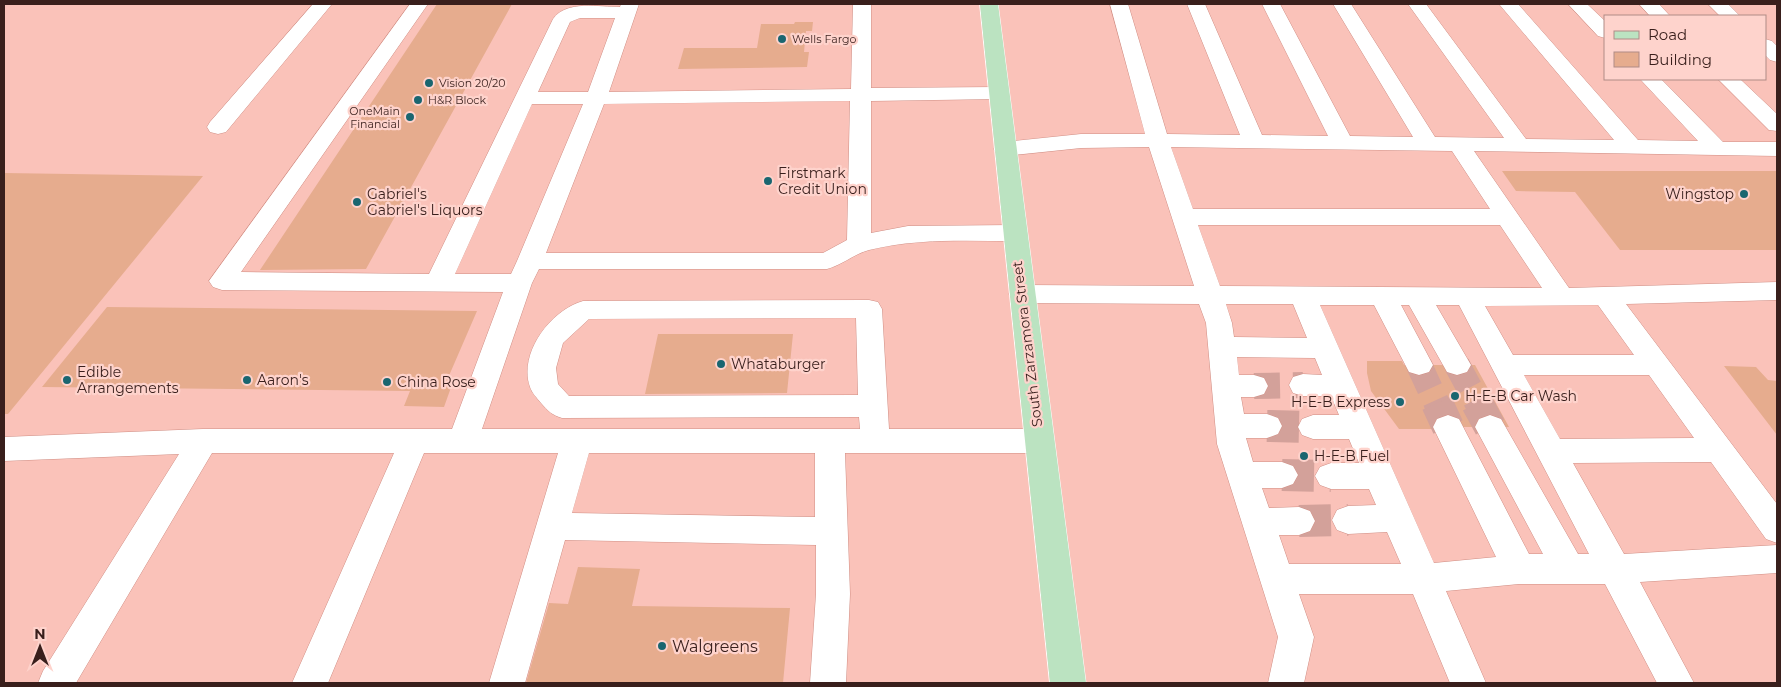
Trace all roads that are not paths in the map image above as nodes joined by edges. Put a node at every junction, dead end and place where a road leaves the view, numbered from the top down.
1 (323, 4) edge
2 (419, 4) edge
3 (862, 4) edge
4 (989, 4) edge
5 (1119, 4) edge
6 (1196, 4) edge
7 (1271, 4) edge
8 (1342, 4) edge
9 (1417, 4) edge
10 (1508, 4) edge
11 (1577, 4) edge
12 (1648, 4) edge
13 (1716, 4) edge
14 (629, 8) edge
15 (1660, 15) edge
16 (1730, 15) edge
17 (1604, 31) edge
18 (1766, 46) edge
19 (1777, 56) edge
20 (1651, 80) edge
21 (1729, 80) edge
22 (999, 93) junction
23 (861, 95) junction
24 (526, 98) junction
25 (596, 98) junction
26 (1777, 125) edge
27 (218, 127) dead end
28 (1158, 140) junction
29 (1254, 142) junction
30 (1343, 143) junction
31 (1428, 144) junction
32 (1458, 144) junction
33 (1519, 144) junction
34 (1632, 147) junction
35 (1717, 148) junction
36 (1004, 149) junction
37 (1777, 149) edge
38 (1184, 217) junction
39 (1508, 217) junction
40 (1015, 233) junction
41 (858, 244) junction
42 (524, 272) junction
43 (438, 282) junction
44 (1777, 291) edge
45 (1022, 294) junction
46 (1210, 295) junction
47 (1605, 295) junction
48 (1303, 296) junction
49 (1383, 296) junction
50 (1417, 296) junction
51 (1467, 296) junction
52 (1562, 297) junction
53 (1222, 347) junction
54 (1325, 348) junction
55 (1419, 365) tunnel mouth
56 (1456, 365) tunnel mouth
57 (1504, 365) junction
58 (1656, 365) junction
59 (1303, 385) tunnel mouth
60 (1341, 386) junction
61 (874, 406) junction
62 (1230, 426) junction
63 (1267, 426) tunnel mouth
64 (1313, 426) tunnel mouth
65 (1358, 426) junction
66 (1448, 426) tunnel mouth
67 (1490, 426) tunnel mouth
68 (202, 441) junction
69 (414, 441) junction
70 (463, 441) junction
71 (578, 441) junction
72 (830, 441) junction
73 (875, 441) junction
74 (1039, 441) junction
75 (4, 449) edge
76 (1719, 450) junction
77 (1550, 451) junction
78 (1243, 476) junction
79 (1282, 476) tunnel mouth
80 (1331, 476) tunnel mouth
81 (1379, 476) junction
82 (1397, 518) junction
83 (1348, 520) tunnel mouth
84 (1299, 521) tunnel mouth
85 (1258, 522) junction
86 (553, 526) junction
87 (1777, 529) edge
88 (831, 531) junction
89 (1777, 559) edge
90 (1568, 568) junction
91 (1519, 569) junction
92 (1613, 569) junction
93 (1277, 579) junction
94 (1423, 579) junction
95 (56, 683) edge
96 (310, 683) edge
97 (508, 683) edge
98 (828, 683) edge
99 (1068, 683) edge
100 (1286, 683) edge
101 (1468, 683) edge
102 (1676, 683) edge

1 - 27 lane
2 - 43 lane
3 - 23 lane
4 - 22 main road, South Zarzamora Street
5 - 28 lane
6 - 29 lane
7 - 30 lane
8 - 31 lane
9 - 33 lane
10 - 34 lane
11 - 17 lane
12 - 15 lane
13 - 16 lane
14 - 24 lane
14 - 25 lane
18 - 19 lane
20 - 35 lane
21 - 26 lane
22 - 23 lane
22 - 36 main road, South Zarzamora Street
23 - 25 lane
23 - 41 lane
24 - 25 lane
24 - 43 lane
25 - 42 lane
28 - 29 lane
28 - 36 lane
28 - 38 lane
29 - 30 lane
30 - 31 lane
31 - 32 lane
32 - 33 lane
32 - 39 lane
33 - 34 lane
34 - 35 lane
35 - 37 lane
36 - 40 main road, South Zarzamora Street
38 - 39 lane
38 - 46 lane
39 - 52 lane
40 - 41 lane
40 - 45 main road, South Zarzamora Street
41 - 42 lane
42 - 43 lane
42 - 70 lane
44 - 47 lane
45 - 46 lane
45 - 74 main road, South Zarzamora Street
46 - 48 lane
46 - 53 lane
47 - 52 lane
47 - 58 lane
48 - 49 lane
48 - 54 lane
49 - 50 lane
49 - 55 lane
50 - 51 lane
50 - 56 lane
51 - 52 lane
51 - 57 lane
53 - 54 lane
53 - 62 lane
54 - 60 lane
57 - 58 lane
57 - 77 lane
58 - 76 lane
59 - 60 lane
60 - 65 lane
61 - 61 lane
61 - 73 lane
62 - 63 lane
62 - 78 lane
64 - 65 lane
65 - 81 lane
66 - 91 lane
67 - 90 lane
68 - 69 lane
68 - 75 lane
68 - 95 lane
69 - 70 lane
69 - 96 lane
70 - 71 lane
71 - 72 lane
71 - 86 lane
72 - 73 lane
72 - 88 lane
73 - 74 lane
74 - 99 main road, South Zarzamora Street
76 - 77 lane
76 - 87 lane
77 - 92 lane
78 - 79 lane
78 - 85 lane
80 - 81 lane
81 - 82 lane
82 - 83 lane
82 - 94 lane
84 - 85 lane
85 - 93 lane
86 - 88 lane
86 - 97 lane
88 - 98 lane
89 - 92 lane
90 - 91 lane
90 - 92 lane
91 - 94 lane
92 - 102 lane
93 - 94 lane
93 - 100 lane
94 - 101 lane

